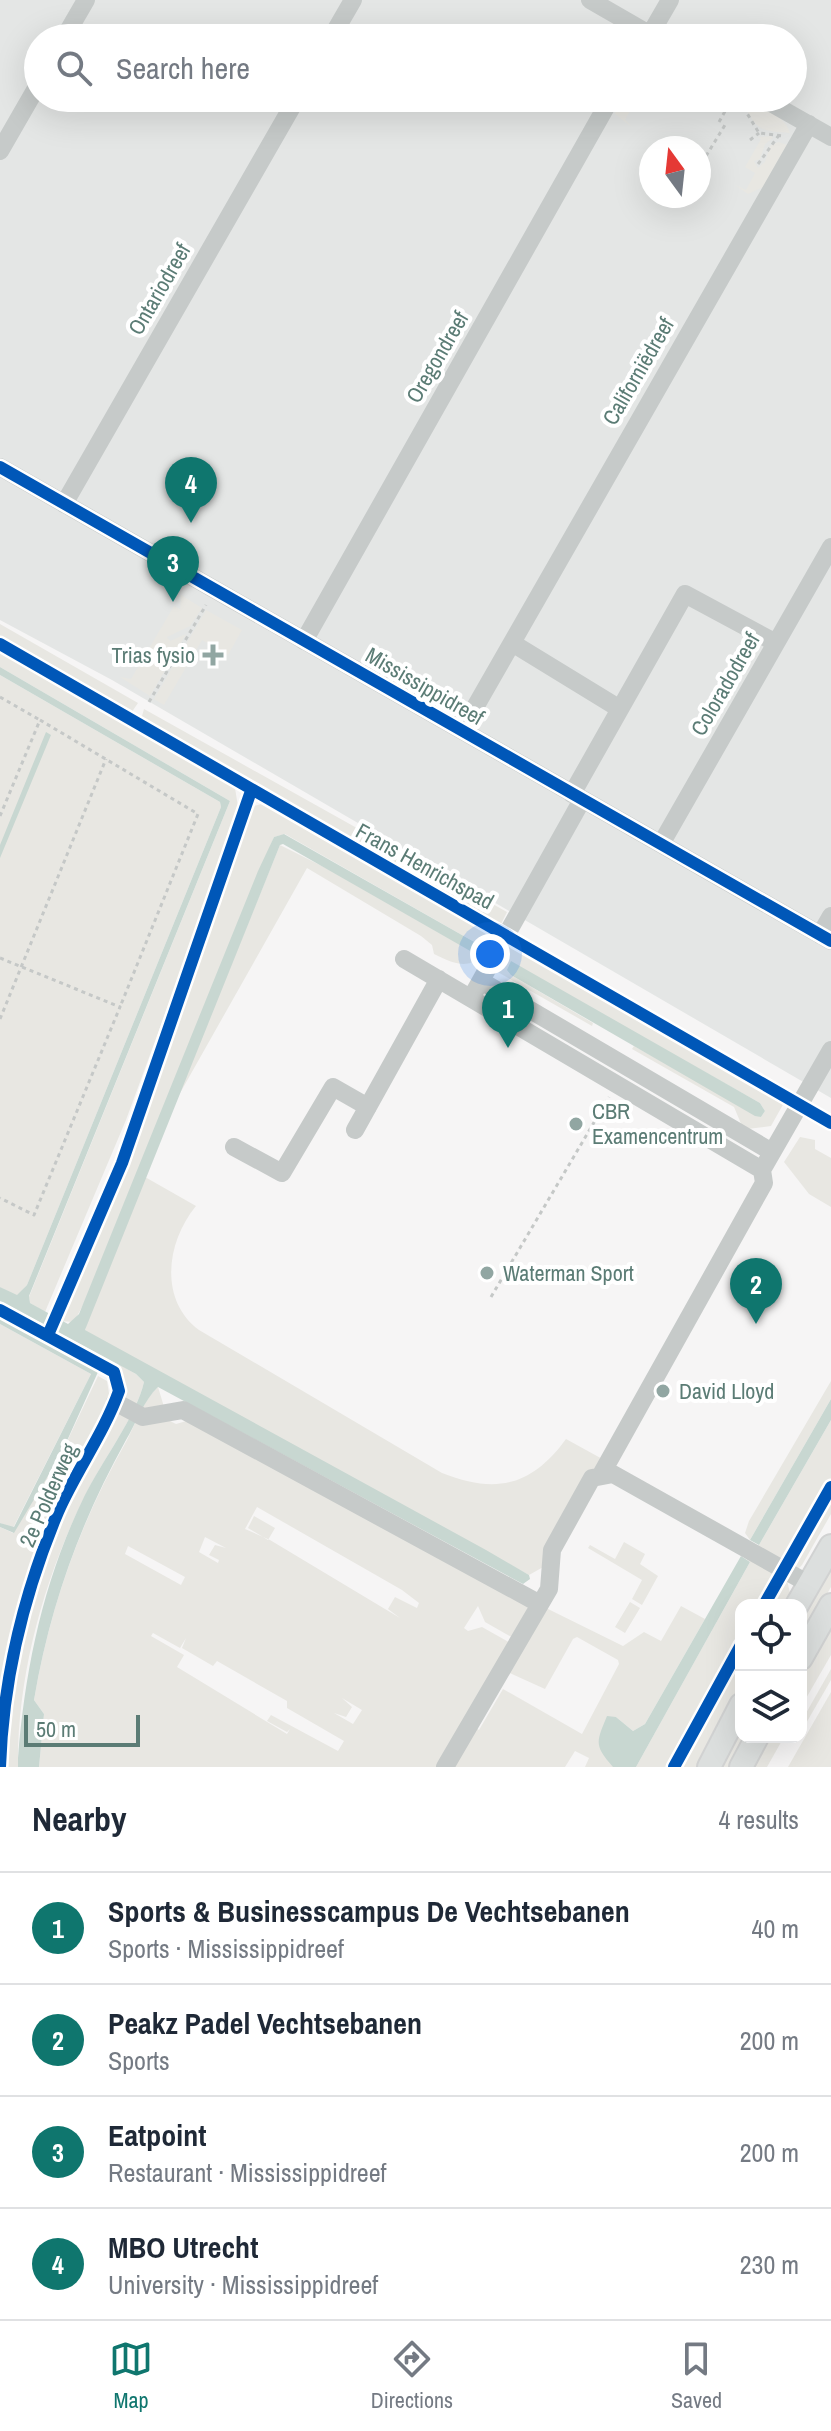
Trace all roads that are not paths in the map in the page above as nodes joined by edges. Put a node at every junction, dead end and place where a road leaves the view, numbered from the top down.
1 (353, 0) edge
2 (590, 0) edge
3 (670, 0) edge
4 (77, 3) edge
5 (69, 24) edge
6 (339, 24) edge
7 (630, 24) edge
8 (658, 24) edge
9 (24, 109) edge
10 (289, 112) edge
11 (603, 112) edge
12 (787, 112) edge
13 (809, 124) junction
14 (831, 137) edge
15 (0, 151) edge
16 (0, 467) edge
17 (64, 504) junction
18 (831, 547) edge
19 (304, 641) junction
20 (512, 643) junction
21 (776, 643) junction
22 (620, 709) junction
23 (462, 730) junction
24 (577, 797) junction
25 (661, 844) junction
26 (831, 916) edge
27 (826, 938) edge
28 (404, 959) dead end
29 (439, 979) junction
30 (476, 989) junction
31 (831, 1050) edge
32 (368, 1107) junction
33 (355, 1130) dead end
34 (234, 1147) dead end
35 (772, 1152) junction
36 (762, 1170) junction
37 (129, 1409) dead end
38 (602, 1473) junction
39 (831, 1546) edge
40 (809, 1584) junction
41 (800, 1599) edge
42 (540, 1604) junction
43 (831, 1605) edge
44 (807, 1647) edge
45 (735, 1717) edge
46 (754, 1743) edge
47 (445, 1767) edge
48 (709, 1767) edge
49 (741, 1767) edge

1 - 6 street
2 - 7 street
3 - 8 street
4 - 5 street
9 - 15 street
10 - 17 street, Ontariodreef
11 - 19 street, Oregondreef
12 - 13 street
13 - 14 street
13 - 20 street, Californiëdreef
16 - 17 street, Mississippidreef
17 - 19 street, Mississippidreef
18 - 21 street, Coloradodreef
19 - 23 street, Mississippidreef
20 - 22 street
20 - 23 street, Californiëdreef
21 - 22 street
21 - 25 street, Coloradodreef
22 - 24 street
23 - 24 street, Mississippidreef
24 - 25 street, Mississippidreef
24 - 30 street
25 - 27 street, Mississippidreef
26 - 27 street
28 - 29 street
29 - 30 street
29 - 32 street
30 - 35 street
30 - 36 street
31 - 35 street
32 - 33 street
32 - 34 street
35 - 36 street
36 - 38 street
37 - 42 street
38 - 40 street
38 - 42 street
39 - 40 main road
40 - 41 main road
42 - 47 street
43 - 44 main road
45 - 48 main road
46 - 49 main road

